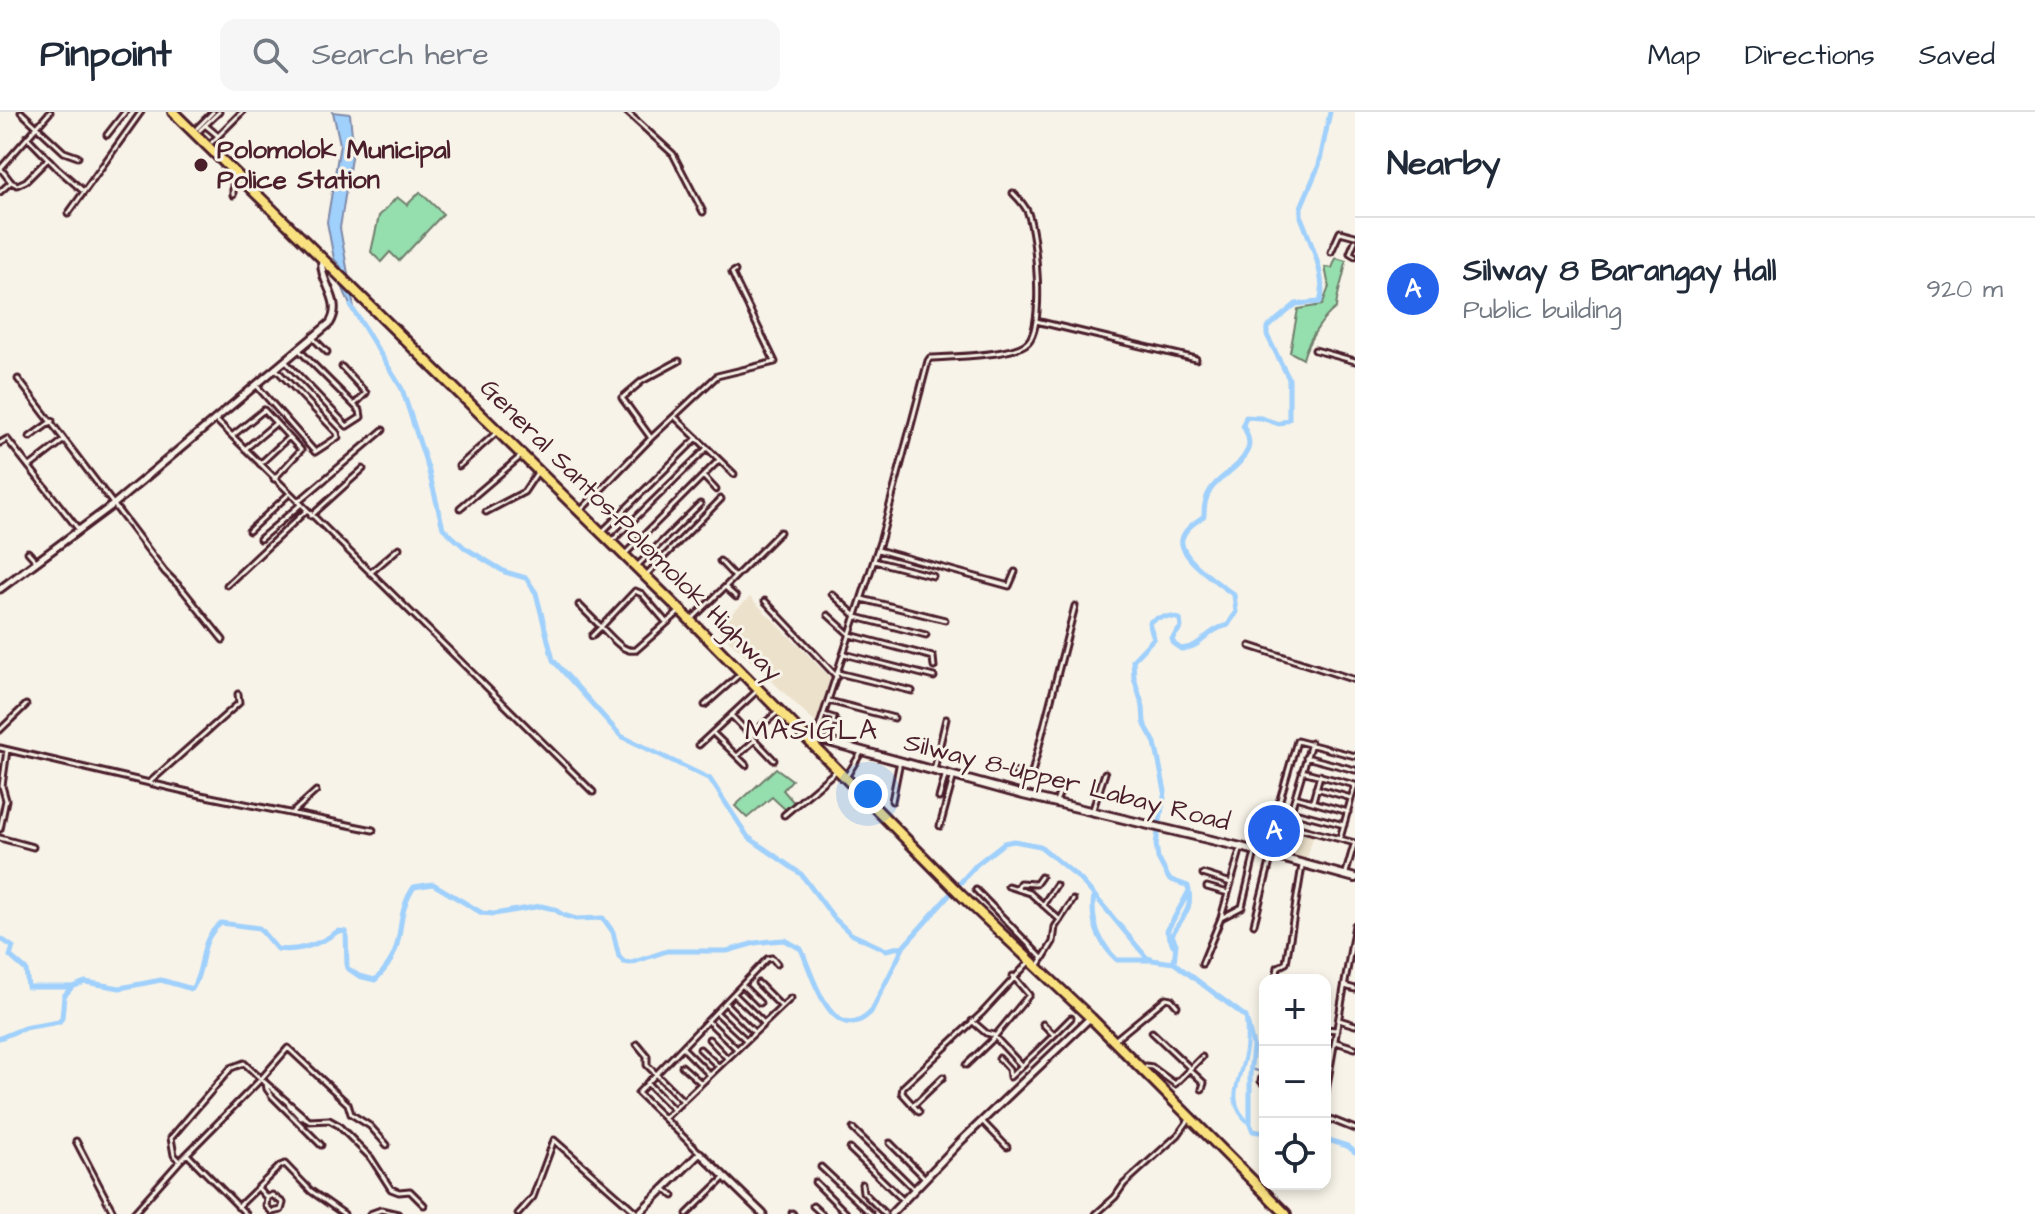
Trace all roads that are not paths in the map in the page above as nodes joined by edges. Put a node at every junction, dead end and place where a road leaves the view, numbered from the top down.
1 (21, 112) edge
2 (41, 112) edge
3 (125, 112) edge
4 (141, 112) edge
5 (173, 112) edge
6 (181, 112) edge
7 (213, 112) edge
8 (219, 112) edge
9 (242, 112) edge
10 (627, 112) edge
11 (48, 114) edge
12 (36, 126) junction
13 (201, 128) junction
14 (107, 135) dead end
15 (27, 137) junction
16 (215, 139) junction
17 (78, 157) dead end
18 (48, 159) junction
19 (0, 169) edge
20 (240, 177) junction
21 (11, 182) junction
22 (84, 191) junction
23 (0, 192) edge
24 (1013, 193) dead end
25 (233, 195) dead end
26 (703, 212) dead end
27 (68, 214) dead end
28 (1354, 242) edge
29 (1331, 252) dead end
30 (1355, 256) edge
31 (332, 266) junction
32 (735, 271) dead end
33 (353, 286) junction
34 (1036, 321) junction
35 (312, 337) junction
36 (298, 349) junction
37 (1315, 350) dead end
38 (327, 352) dead end
39 (1196, 359) dead end
40 (284, 361) junction
41 (679, 361) dead end
42 (1355, 361) edge
43 (342, 367) dead end
44 (275, 368) junction
45 (18, 379) dead end
46 (256, 385) junction
47 (354, 405) junction
48 (675, 417) junction
49 (215, 419) junction
50 (52, 421) junction
51 (276, 423) junction
52 (383, 430) dead end
53 (499, 431) junction
54 (232, 436) junction
55 (30, 437) dead end
56 (289, 437) junction
57 (651, 438) junction
58 (697, 438) junction
59 (65, 440) junction
60 (0, 443) edge
61 (707, 448) junction
62 (245, 449) junction
63 (522, 454) junction
64 (719, 460) junction
65 (260, 464) junction
66 (459, 466) dead end
67 (29, 467) junction
68 (363, 469) dead end
69 (539, 470) junction
70 (734, 474) dead end
71 (703, 476) junction
72 (274, 479) junction
73 (716, 490) dead end
74 (289, 494) junction
75 (721, 499) dead end
76 (114, 504) junction
77 (299, 504) junction
78 (700, 504) dead end
79 (460, 508) dead end
80 (306, 511) junction
81 (581, 511) junction
82 (486, 512) dead end
83 (311, 516) junction
84 (79, 530) junction
85 (249, 531) dead end
86 (602, 532) junction
87 (780, 532) dead end
88 (260, 539) dead end
89 (612, 541) junction
90 (399, 548) dead end
91 (878, 550) junction
92 (28, 552) dead end
93 (624, 554) junction
94 (720, 561) dead end
95 (874, 561) junction
96 (37, 562) junction
97 (637, 566) junction
98 (1015, 572) dead end
99 (370, 573) junction
100 (647, 574) junction
101 (933, 576) dead end
102 (735, 577) junction
103 (227, 585) dead end
104 (725, 587) junction
105 (0, 589) edge
106 (832, 594) dead end
107 (736, 597) dead end
108 (862, 599) junction
109 (765, 601) dead end
110 (579, 605) dead end
111 (1075, 606) dead end
112 (681, 611) junction
113 (828, 615) dead end
114 (856, 616) junction
115 (692, 619) junction
116 (945, 620) dead end
117 (666, 622) junction
118 (601, 627) junction
119 (850, 635) junction
120 (926, 635) dead end
121 (592, 636) dead end
122 (223, 640) dead end
123 (1250, 646) dead end
124 (844, 654) junction
125 (934, 667) dead end
126 (742, 672) junction
127 (838, 675) junction
128 (934, 677) dead end
129 (1355, 680) edge
130 (759, 689) junction
131 (912, 691) dead end
132 (238, 694) dead end
133 (829, 701) junction
134 (26, 705) dead end
135 (705, 705) dead end
136 (780, 710) junction
137 (731, 715) junction
138 (824, 715) junction
139 (894, 718) dead end
140 (946, 719) dead end
141 (838, 724) dead end
142 (0, 730) edge
143 (713, 733) junction
144 (752, 734) junction
145 (756, 739) junction
146 (814, 741) junction
147 (1311, 743) junction
148 (699, 745) dead end
149 (0, 748) edge
150 (7, 750) junction
151 (862, 751) junction
152 (737, 756) junction
153 (1355, 756) edge
154 (1306, 757) junction
155 (774, 760) dead end
156 (900, 761) junction
157 (746, 765) dead end
158 (838, 768) junction
159 (934, 770) junction
160 (1355, 770) edge
161 (1302, 771) junction
162 (1015, 772) dead end
163 (1105, 773) dead end
164 (848, 774) junction
165 (950, 774) junction
166 (1320, 775) junction
167 (1, 777) edge
168 (1031, 777) junction
169 (149, 783) junction
170 (1355, 785) edge
171 (1316, 788) junction
172 (316, 791) dead end
173 (593, 792) dead end
174 (1295, 797) junction
175 (939, 798) dead end
176 (1351, 798) junction
177 (892, 801) dead end
178 (1313, 801) junction
179 (1055, 803) junction
180 (1291, 811) junction
181 (1092, 812) junction
182 (1348, 812) junction
183 (292, 813) junction
184 (784, 815) dead end
185 (1274, 820) junction
186 (1287, 824) junction
187 (1344, 825) junction
188 (940, 826) dead end
189 (0, 829) edge
190 (373, 830) dead end
191 (0, 838) edge
192 (1340, 838) junction
193 (1354, 845) edge
194 (33, 847) dead end
195 (1241, 847) junction
196 (1257, 851) junction
197 (1272, 855) junction
198 (1303, 864) junction
199 (1203, 874) dead end
200 (1345, 876) junction
201 (1041, 877) dead end
202 (1355, 878) edge
203 (948, 879) junction
204 (1231, 883) junction
205 (1056, 885) dead end
206 (1008, 886) dead end
207 (1207, 887) dead end
208 (1017, 888) junction
209 (976, 890) dead end
210 (1228, 893) junction
211 (963, 894) junction
212 (1073, 900) dead end
213 (1043, 905) junction
214 (1221, 918) junction
215 (1060, 920) junction
216 (1254, 924) dead end
217 (1355, 925) edge
218 (1353, 945) edge
219 (1029, 962) junction
220 (1041, 962) junction
221 (777, 964) dead end
222 (1202, 964) dead end
223 (1348, 967) junction
224 (1355, 969) edge
225 (1277, 974) edge
226 (1013, 976) junction
227 (758, 983) dead end
228 (743, 986) junction
229 (1345, 986) junction
230 (1355, 989) edge
231 (735, 995) junction
232 (791, 998) dead end
233 (760, 1003) dead end
234 (726, 1004) junction
235 (781, 1006) junction
236 (1177, 1006) dead end
237 (717, 1013) junction
238 (1092, 1016) junction
239 (1071, 1018) dead end
240 (1339, 1020) junction
241 (972, 1021) junction
242 (709, 1022) junction
243 (764, 1023) junction
244 (1043, 1024) dead end
245 (1355, 1025) edge
246 (1331, 1030) edge
247 (1337, 1030) junction
248 (754, 1032) junction
249 (1152, 1032) dead end
250 (1055, 1035) junction
251 (994, 1036) junction
252 (1064, 1037) dead end
253 (709, 1039) dead end
254 (1116, 1039) junction
255 (746, 1040) junction
256 (1335, 1041) junction
257 (637, 1044) dead end
258 (683, 1048) junction
259 (1355, 1048) edge
260 (700, 1049) dead end
261 (737, 1049) junction
262 (1202, 1057) dead end
263 (727, 1058) junction
264 (999, 1058) dead end
265 (1331, 1063) edge
266 (966, 1065) dead end
267 (682, 1066) dead end
268 (718, 1066) junction
269 (1022, 1066) junction
270 (1146, 1066) junction
271 (1191, 1070) junction
272 (656, 1074) junction
273 (710, 1075) junction
274 (943, 1077) dead end
275 (261, 1079) junction
276 (266, 1083) junction
277 (647, 1083) junction
278 (701, 1083) junction
279 (1202, 1089) dead end
280 (278, 1094) junction
281 (287, 1101) junction
282 (683, 1101) junction
283 (281, 1104) junction
284 (913, 1106) junction
285 (674, 1110) junction
286 (919, 1112) dead end
287 (301, 1118) dead end
288 (665, 1118) junction
289 (1191, 1118) junction
290 (1328, 1118) edge
291 (982, 1121) junction
292 (853, 1129) dead end
293 (1355, 1129) edge
294 (76, 1141) dead end
295 (890, 1143) dead end
296 (321, 1145) dead end
297 (387, 1145) dead end
298 (1007, 1147) dead end
299 (850, 1149) dead end
300 (700, 1153) junction
301 (187, 1154) junction
302 (180, 1161) junction
303 (821, 1167) dead end
304 (725, 1176) junction
305 (925, 1178) junction
306 (815, 1182) dead end
307 (862, 1184) dead end
308 (258, 1188) junction
309 (664, 1188) junction
310 (915, 1190) junction
311 (673, 1196) dead end
312 (267, 1198) junction
313 (904, 1201) junction
314 (424, 1205) dead end
315 (813, 1206) dead end
316 (238, 1207) junction
317 (759, 1213) edge
318 (114, 1214) edge
319 (133, 1214) edge
320 (246, 1214) edge
321 (344, 1214) edge
322 (370, 1214) edge
323 (398, 1214) edge
324 (518, 1214) edge
325 (638, 1214) edge
326 (687, 1214) edge
327 (822, 1214) edge
328 (847, 1214) edge
329 (871, 1214) edge
330 (885, 1214) edge
331 (891, 1214) edge
332 (1096, 1214) edge
333 (1289, 1214) edge

1 - 12 street
2 - 11 street
3 - 14 street
4 - 22 street
5 - 20 highway
6 - 13 highway
7 - 13 street
8 - 13 street
9 - 16 street
10 - 26 street
11 - 12 street
12 - 15 street
12 - 17 street
13 - 16 highway
15 - 18 street
15 - 19 street
16 - 31 highway
18 - 21 street
18 - 22 street
19 - 21 street
20 - 25 street
20 - 31 highway
21 - 23 street
22 - 27 street
24 - 34 street
28 - 29 street
28 - 30 street
31 - 33 highway
31 - 35 street
32 - 48 street
33 - 53 highway
33 - 81 highway, General Santos-Polomolok Highway
34 - 39 street
34 - 91 street
35 - 36 street
35 - 38 street
36 - 40 street
36 - 47 street
37 - 42 street
40 - 44 street
40 - 47 street
41 - 57 street
43 - 47 street
44 - 46 street
44 - 46 street
45 - 50 street
46 - 49 street
48 - 57 street
48 - 58 street
49 - 54 street
49 - 76 street
50 - 55 street
50 - 59 street
51 - 54 street
51 - 56 street
51 - 62 street
52 - 77 street
53 - 63 highway
53 - 66 street
54 - 62 street
56 - 65 street
56 - 72 street
57 - 81 street
58 - 61 street
58 - 86 street
59 - 67 street
59 - 76 street
60 - 67 street
61 - 64 street
61 - 89 street
62 - 65 street
63 - 69 highway
63 - 79 street
64 - 70 street
64 - 71 street
65 - 72 street
67 - 84 street
68 - 83 street
69 - 81 highway
69 - 82 street
71 - 73 street
71 - 93 street
72 - 74 street
74 - 77 street
74 - 85 street
75 - 100 street
76 - 84 street
76 - 122 street
77 - 80 street
77 - 88 street
78 - 97 street
80 - 83 street
80 - 103 street
81 - 86 highway
83 - 99 street
84 - 96 street
86 - 89 highway
87 - 102 street
89 - 93 highway
90 - 99 street
91 - 95 street
91 - 98 street
92 - 96 street
93 - 97 highway
94 - 102 street
95 - 101 street
95 - 108 street
96 - 105 street
97 - 100 highway, General Santos-Polomolok Highway
97 - 112 highway
99 - 173 street
100 - 115 highway, General Santos-Polomolok Highway
102 - 104 street
104 - 107 street
104 - 115 street
106 - 114 street
108 - 114 street
108 - 116 street
109 - 127 street
110 - 118 street
111 - 168 street
112 - 117 street
112 - 126 highway
113 - 119 street
114 - 119 street
114 - 120 street
115 - 146 highway, General Santos-Polomolok Highway
117 - 118 street
117 - 118 street
118 - 121 street
119 - 124 street
119 - 125 street
123 - 129 street
124 - 127 street
124 - 128 street
126 - 130 highway
126 - 135 street
127 - 131 street
127 - 133 street
130 - 136 highway
130 - 137 street
132 - 169 street
133 - 138 street
133 - 139 street
134 - 142 street
136 - 144 street
136 - 146 highway
137 - 143 street
137 - 144 street
138 - 141 street
138 - 146 street
140 - 159 street
143 - 148 street
143 - 152 street
144 - 145 street
145 - 152 street
145 - 155 street
146 - 151 main road, Silway 8-Upper Labay Road
146 - 158 highway
146 - 164 highway, General Santos-Polomolok Highway
147 - 153 street
147 - 154 street
147 - 185 street
149 - 150 street
150 - 167 street
150 - 169 street
151 - 156 main road, Silway 8-Upper Labay Road
151 - 164 street
152 - 157 street
154 - 160 street
154 - 161 street
156 - 159 main road, Silway 8-Upper Labay Road
156 - 177 street
158 - 184 street
158 - 203 highway
159 - 165 main road, Silway 8-Upper Labay Road
161 - 166 street
161 - 174 street
162 - 168 street
163 - 181 street
164 - 203 highway, General Santos-Polomolok Highway
165 - 175 street
165 - 179 main road, Silway 8-Upper Labay Road
165 - 188 street
166 - 170 street
166 - 171 street
167 - 189 street
168 - 179 street
169 - 183 street
170 - 176 street
171 - 176 street
171 - 178 street
172 - 183 street
174 - 178 street
174 - 180 street
176 - 182 street
178 - 182 street
179 - 181 main road, Silway 8-Upper Labay Road
180 - 186 street
180 - 187 street
181 - 195 main road, Silway 8-Upper Labay Road
182 - 187 street
183 - 190 street
185 - 186 street
185 - 196 street
186 - 192 street
187 - 192 street
191 - 194 street
192 - 193 street
193 - 200 street
195 - 196 main road, Silway 8-Upper Labay Road
195 - 204 street
196 - 197 main road, Silway 8-Upper Labay Road
196 - 214 street
197 - 198 main road, Silway 8-Upper Labay Road
197 - 216 street
198 - 200 main road, Silway 8-Upper Labay Road
198 - 225 street
199 - 204 street
200 - 202 main road, Silway 8-Upper Labay Road
201 - 208 street
203 - 211 highway
204 - 210 street
205 - 213 street
206 - 208 street
207 - 210 street
208 - 213 street
209 - 220 street
210 - 214 street
211 - 219 highway
211 - 220 highway
212 - 215 street
213 - 215 street
214 - 222 street
215 - 220 street
217 - 218 street
218 - 223 street
219 - 226 street
219 - 238 highway
220 - 238 highway
221 - 228 street
223 - 224 street
223 - 229 street
226 - 241 street
226 - 251 street
227 - 235 street
228 - 231 street
228 - 233 street
229 - 230 street
229 - 240 street
231 - 234 street
231 - 243 street
232 - 235 street
234 - 237 street
234 - 248 street
235 - 243 street
236 - 254 street
237 - 242 street
237 - 255 street
238 - 254 highway
238 - 289 highway
238 - 291 street
239 - 250 street
240 - 245 street
240 - 247 street
241 - 251 street
241 - 284 street
242 - 258 street
242 - 261 street
243 - 248 street
244 - 250 street
246 - 247 street
247 - 256 street
248 - 255 street
249 - 271 street
250 - 252 street
250 - 269 street
251 - 266 street
251 - 269 street
253 - 263 street
254 - 270 highway
255 - 261 street
256 - 259 street
256 - 265 street
257 - 272 street
258 - 272 street
258 - 273 street
260 - 268 street
261 - 263 street
262 - 271 street
263 - 268 street
264 - 269 street
267 - 278 street
268 - 273 street
270 - 271 street
270 - 333 highway
271 - 279 street
272 - 277 street
272 - 282 street
273 - 278 street
274 - 284 street
275 - 276 street
275 - 297 street
275 - 301 street
275 - 302 street
276 - 280 street
276 - 283 street
277 - 285 street
277 - 288 street
278 - 282 street
280 - 281 street
280 - 283 street
281 - 287 street
281 - 314 street
282 - 285 street
283 - 296 street
284 - 286 street
285 - 288 street
288 - 300 street
289 - 332 street
289 - 333 highway
290 - 293 street
291 - 298 street
291 - 305 street
292 - 310 street
294 - 318 street
295 - 305 street
299 - 313 street
300 - 304 street
300 - 309 street
301 - 302 street
301 - 316 street
302 - 319 street
303 - 329 street
304 - 317 street
304 - 326 street
305 - 310 street
306 - 328 street
307 - 330 street
308 - 312 street
308 - 316 street
308 - 321 street
309 - 311 street
309 - 325 street
310 - 313 street
312 - 312 street
313 - 331 street
315 - 327 street
316 - 320 street
322 - 323 street
324 - 325 street

